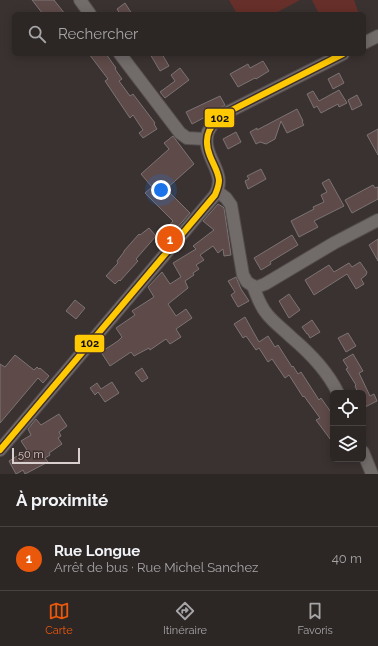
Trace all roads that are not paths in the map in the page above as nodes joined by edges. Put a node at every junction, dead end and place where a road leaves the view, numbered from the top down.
1 (80, 0) edge
2 (89, 12) edge
3 (378, 36) edge
4 (366, 42) edge
5 (122, 56) edge
6 (339, 56) edge
7 (206, 139) junction
8 (217, 191) junction
9 (378, 220) edge
10 (254, 286) junction
11 (336, 390) edge
12 (0, 450) edge
13 (366, 459) edge
14 (372, 474) edge

1 - 2 street
3 - 4 street
5 - 7 street
6 - 7 street
7 - 8 street
8 - 10 street
8 - 12 street
9 - 10 street
10 - 11 street
13 - 14 street

